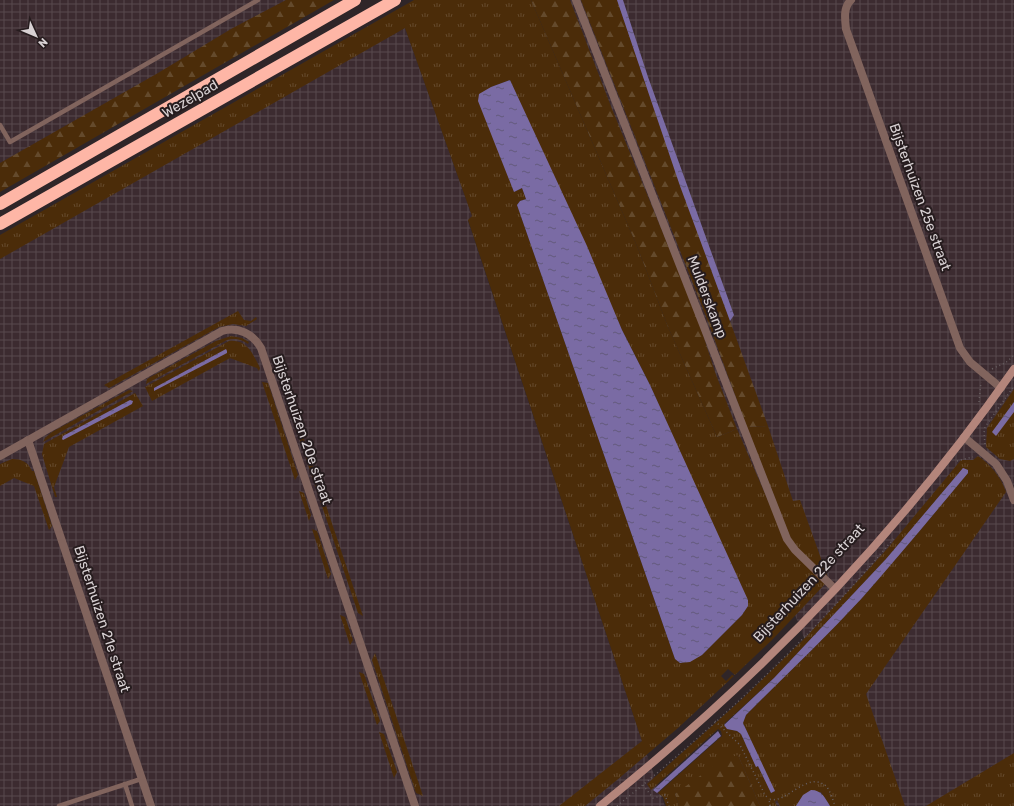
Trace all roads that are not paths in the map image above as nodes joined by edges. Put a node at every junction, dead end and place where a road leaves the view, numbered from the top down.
1 (243, 0) edge
2 (258, 0) edge
3 (356, 0) edge
4 (395, 0) edge
5 (576, 0) edge
6 (851, 0) edge
7 (247, 6) junction
8 (0, 125) edge
9 (0, 204) edge
10 (0, 224) edge
11 (1014, 369) edge
12 (1001, 388) junction
13 (964, 437) junction
14 (28, 440) junction
15 (0, 456) edge
16 (1014, 500) edge
17 (836, 589) junction
18 (141, 779) junction
19 (125, 784) junction
20 (67, 805) edge
21 (59, 806) edge
22 (132, 806) edge
23 (150, 806) edge
24 (415, 806) edge
25 (600, 806) edge

1 - 7 lane
2 - 7 lane
3 - 9 highway, Wezelpad
4 - 10 highway, Wezelpad
5 - 17 street, Mulderskamp
6 - 12 street, Bijsterhuizen 25e straat
7 - 8 lane
11 - 12 main road, Bijsterhuizen 22e straat
12 - 13 main road, Bijsterhuizen 22e straat
13 - 16 street
13 - 17 main road, Bijsterhuizen 22e straat
14 - 15 street, Bijsterhuizen 20e straat
14 - 18 street, Bijsterhuizen 21e straat
14 - 24 street, Bijsterhuizen 20e straat
17 - 25 main road, Bijsterhuizen 22e straat
18 - 19 lane
18 - 23 street, Bijsterhuizen 21e straat
19 - 20 lane
19 - 22 lane
20 - 21 lane

